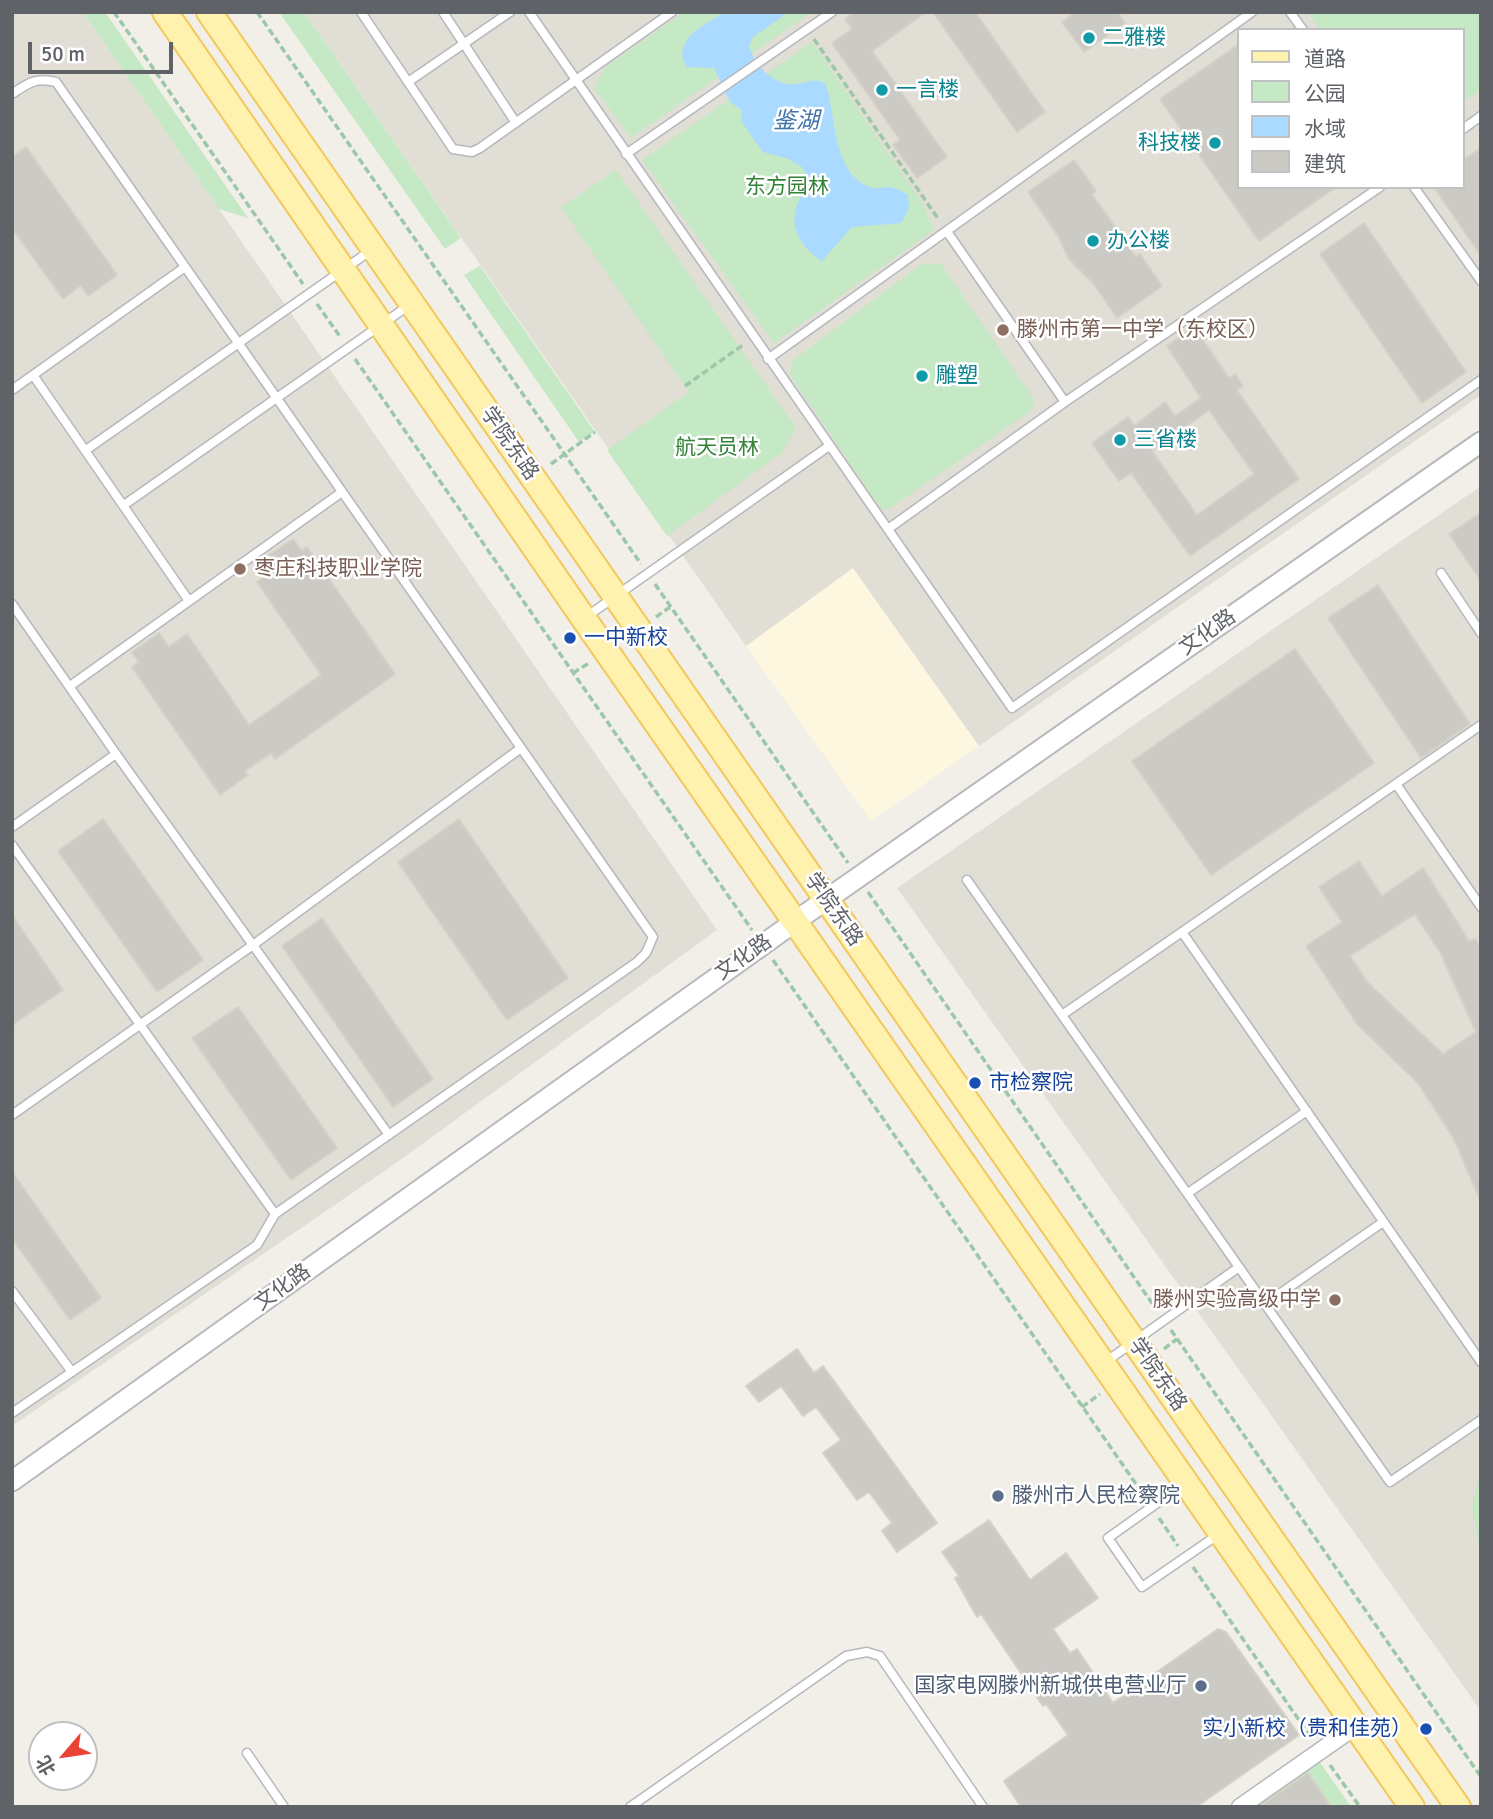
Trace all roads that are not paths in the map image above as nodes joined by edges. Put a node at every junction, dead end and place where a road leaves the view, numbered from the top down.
1 (165, 12) edge
2 (209, 12) edge
3 (361, 12) edge
4 (443, 12) edge
5 (510, 12) edge
6 (529, 12) edge
7 (672, 12) edge
8 (832, 12) edge
9 (1252, 12) edge
10 (1290, 12) edge
11 (1302, 28) edge
12 (464, 44) junction
13 (576, 80) junction
14 (408, 82) junction
15 (12, 94) edge
16 (1481, 117) edge
17 (516, 123) junction
18 (1465, 128) edge
19 (626, 154) junction
20 (1377, 189) edge
21 (1415, 189) edge
22 (948, 233) junction
23 (373, 249) junction
24 (185, 267) junction
25 (344, 270) junction
26 (1481, 281) edge
27 (411, 304) junction
28 (381, 325) junction
29 (239, 343) junction
30 (768, 359) junction
31 (33, 374) junction
32 (1481, 380) edge
33 (12, 390) edge
34 (277, 398) junction
35 (1065, 402) junction
36 (1481, 442) edge
37 (829, 446) junction
38 (86, 450) junction
39 (342, 492) junction
40 (124, 505) junction
41 (888, 529) junction
42 (1441, 573) dead end
43 (614, 597) junction
44 (189, 601) junction
45 (12, 604) edge
46 (583, 619) junction
47 (1481, 633) edge
48 (69, 686) junction
49 (1481, 725) edge
50 (521, 748) junction
51 (116, 754) junction
52 (1396, 784) junction
53 (12, 827) edge
54 (12, 845) edge
55 (967, 880) dead end
56 (826, 900) junction
57 (1481, 907) edge
58 (794, 922) junction
59 (1182, 932) junction
60 (253, 945) junction
61 (1062, 1015) junction
62 (140, 1025) junction
63 (1307, 1111) junction
64 (12, 1115) edge
65 (389, 1135) junction
66 (1188, 1193) junction
67 (275, 1214) junction
68 (1383, 1222) junction
69 (1239, 1267) junction
70 (12, 1291) edge
71 (1265, 1304) junction
72 (1133, 1342) junction
73 (1481, 1362) edge
74 (1103, 1364) junction
75 (72, 1372) junction
76 (12, 1412) edge
77 (1481, 1420) edge
78 (12, 1481) edge
79 (1186, 1482) junction
80 (1221, 1532) junction
81 (1356, 1726) junction
82 (247, 1753) dead end
83 (284, 1807) edge
84 (630, 1807) edge
85 (983, 1807) edge
86 (1240, 1807) edge
87 (1412, 1807) edge
88 (1458, 1807) edge

1 - 25 main road, 学院东路
2 - 23 main road, 学院东路
3 - 14 lane
4 - 12 lane
5 - 12 lane
6 - 13 lane
7 - 13 lane
8 - 19 lane
9 - 22 lane
10 - 11 lane
12 - 14 lane
12 - 17 lane
13 - 17 lane
13 - 19 lane
14 - 17 lane
15 - 24 lane
16 - 18 lane
19 - 30 lane
20 - 35 lane
21 - 26 lane
22 - 30 lane
22 - 35 lane
23 - 25 lane
23 - 27 main road, 学院东路
24 - 29 lane
24 - 31 lane
25 - 28 main road, 学院东路
25 - 29 lane
27 - 28 lane
27 - 43 main road, 学院东路
28 - 34 lane
28 - 46 main road, 学院东路
29 - 34 lane
29 - 38 lane
30 - 37 lane
31 - 33 lane
31 - 38 lane
32 - 41 lane
34 - 39 lane
34 - 40 lane
35 - 41 lane
36 - 56 street, 文化路
37 - 41 lane
37 - 43 lane
38 - 40 lane
39 - 44 lane
39 - 50 lane
40 - 44 lane
42 - 47 lane
43 - 46 lane
43 - 56 main road, 学院东路
44 - 48 lane
45 - 48 lane
46 - 58 main road, 学院东路
48 - 51 lane
49 - 52 lane
50 - 60 lane
50 - 65 lane
51 - 53 lane
51 - 60 lane
52 - 57 lane
52 - 59 lane
54 - 62 lane
55 - 61 lane
56 - 58 street, 文化路
56 - 72 main road, 学院东路
58 - 74 main road, 学院东路
58 - 78 street, 文化路
59 - 61 lane
59 - 63 lane
60 - 62 lane
60 - 65 lane
61 - 66 lane
62 - 64 lane
62 - 67 lane
63 - 66 lane
63 - 68 lane
65 - 67 lane
66 - 69 lane
67 - 75 lane
68 - 71 lane
68 - 73 lane
69 - 71 lane
69 - 72 lane
70 - 75 lane
71 - 77 lane
72 - 74 lane
72 - 88 main road, 学院东路
74 - 79 main road, 学院东路
75 - 76 lane
79 - 80 main road, 学院东路
79 - 80 lane
80 - 81 main road, 学院东路
81 - 86 street
81 - 87 main road, 学院东路
82 - 83 lane
84 - 85 lane

